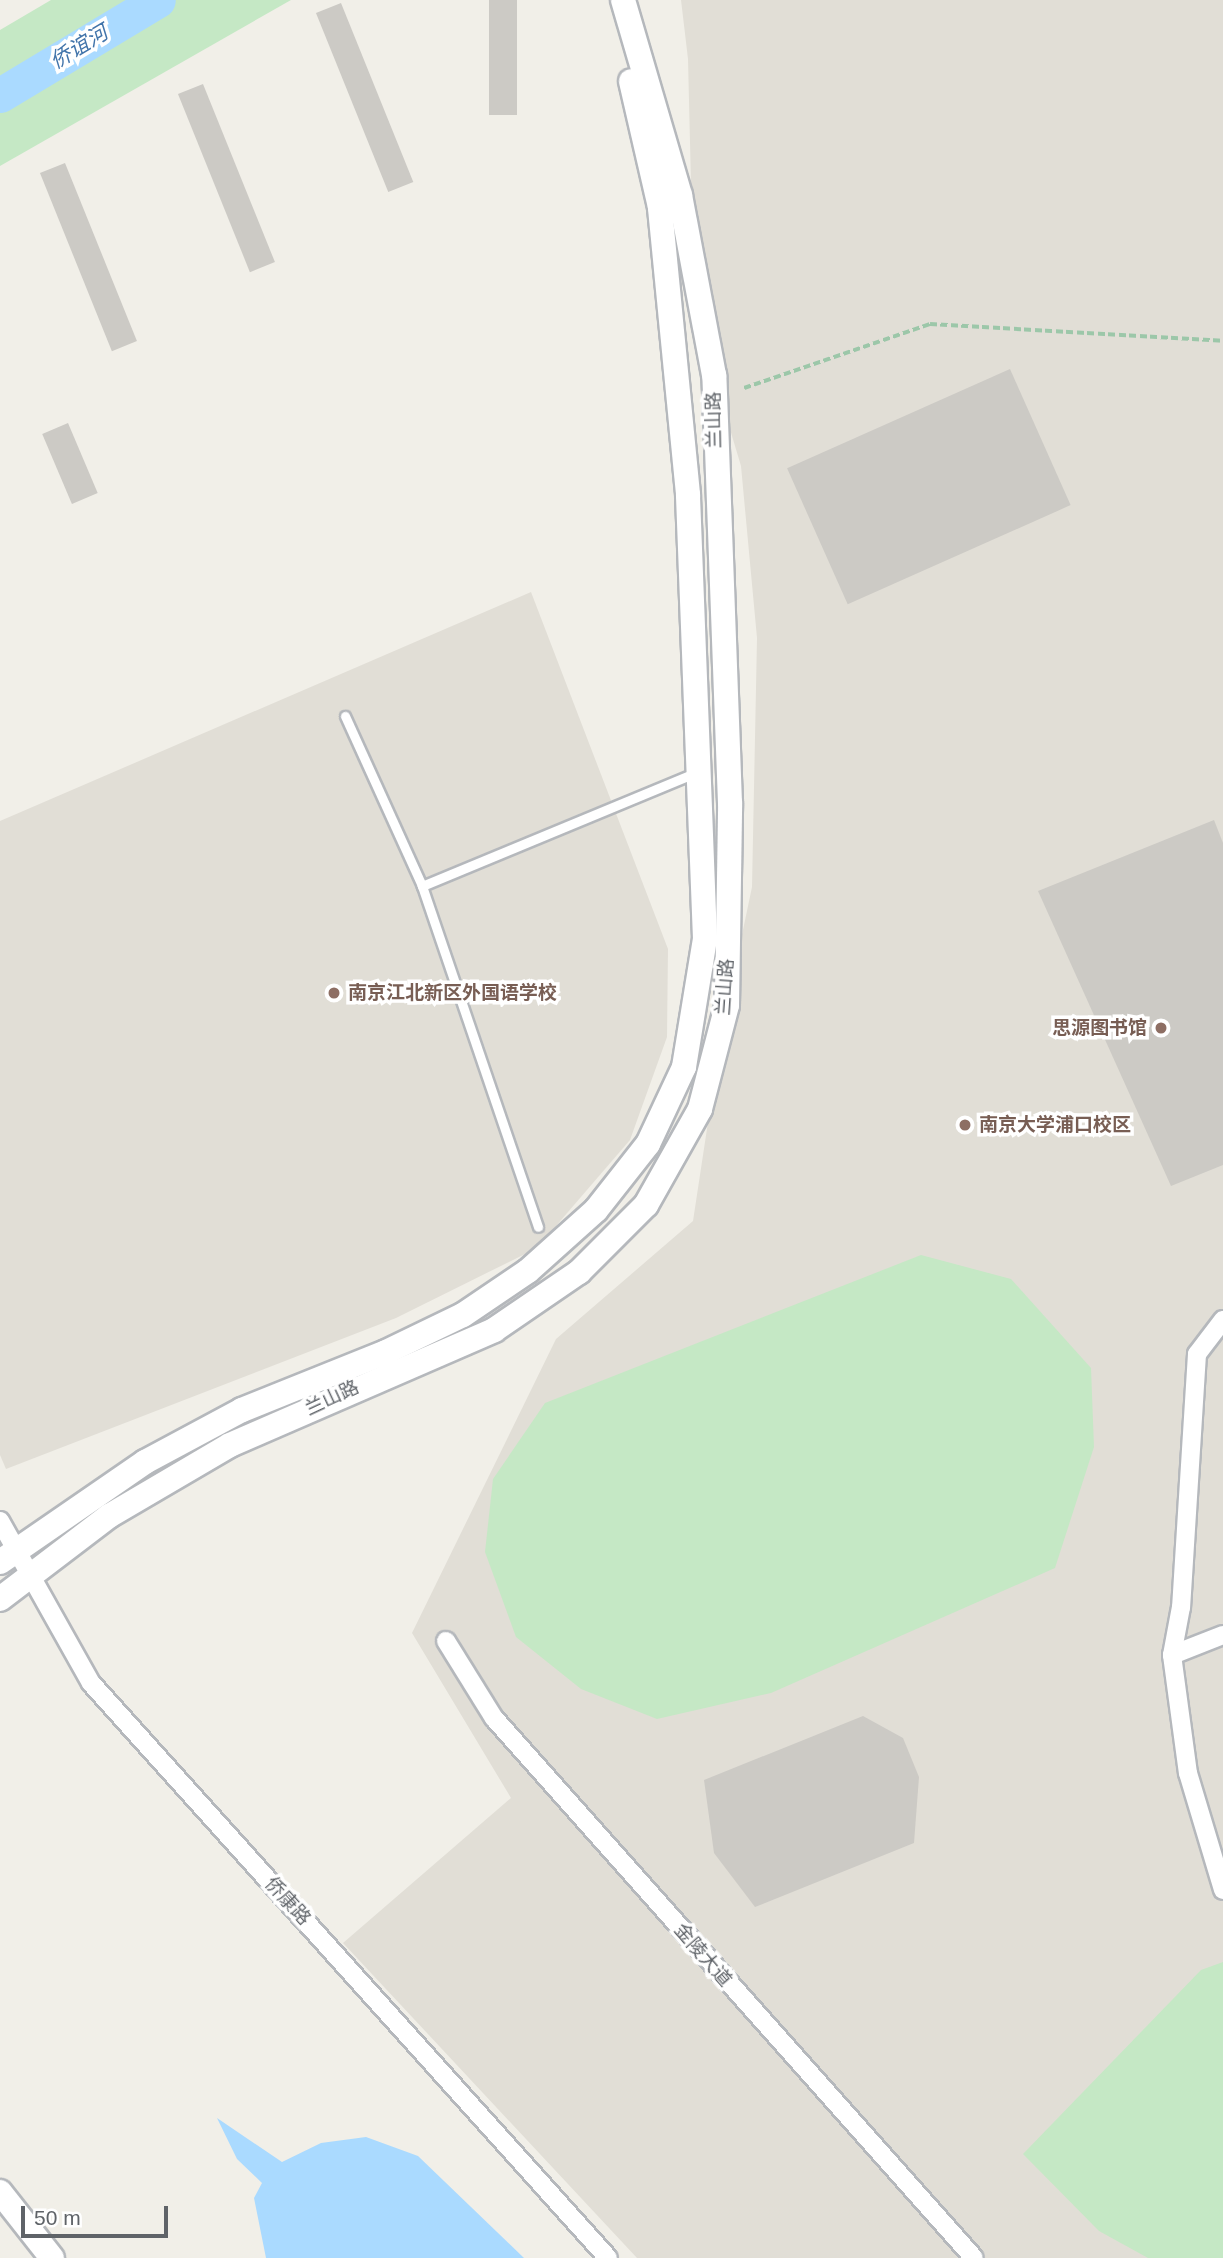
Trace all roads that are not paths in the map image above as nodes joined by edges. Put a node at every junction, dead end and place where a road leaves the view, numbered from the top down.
1 (607, 0) edge
2 (623, 0) edge
3 (345, 716) dead end
4 (699, 771) junction
5 (422, 886) junction
6 (538, 1227) dead end
7 (1223, 1320) edge
8 (0, 1521) edge
9 (9, 1555) edge
10 (32, 1574) junction
11 (0, 1599) edge
12 (1223, 1635) edge
13 (446, 1642) dead end
14 (1172, 1655) junction
15 (1223, 1890) edge
16 (0, 2192) edge
17 (52, 2258) edge
18 (608, 2258) edge
19 (974, 2258) edge

1 - 4 street, 兰山路
2 - 10 street, 兰山路
3 - 5 lane
4 - 5 lane
4 - 9 street, 兰山路
5 - 6 lane
7 - 14 street
8 - 9 street, 侨康路
9 - 10 street, 侨康路
10 - 11 street, 兰山路
10 - 18 street, 侨康路
12 - 14 street
13 - 19 street, 金陵大道
14 - 15 street
16 - 17 street

